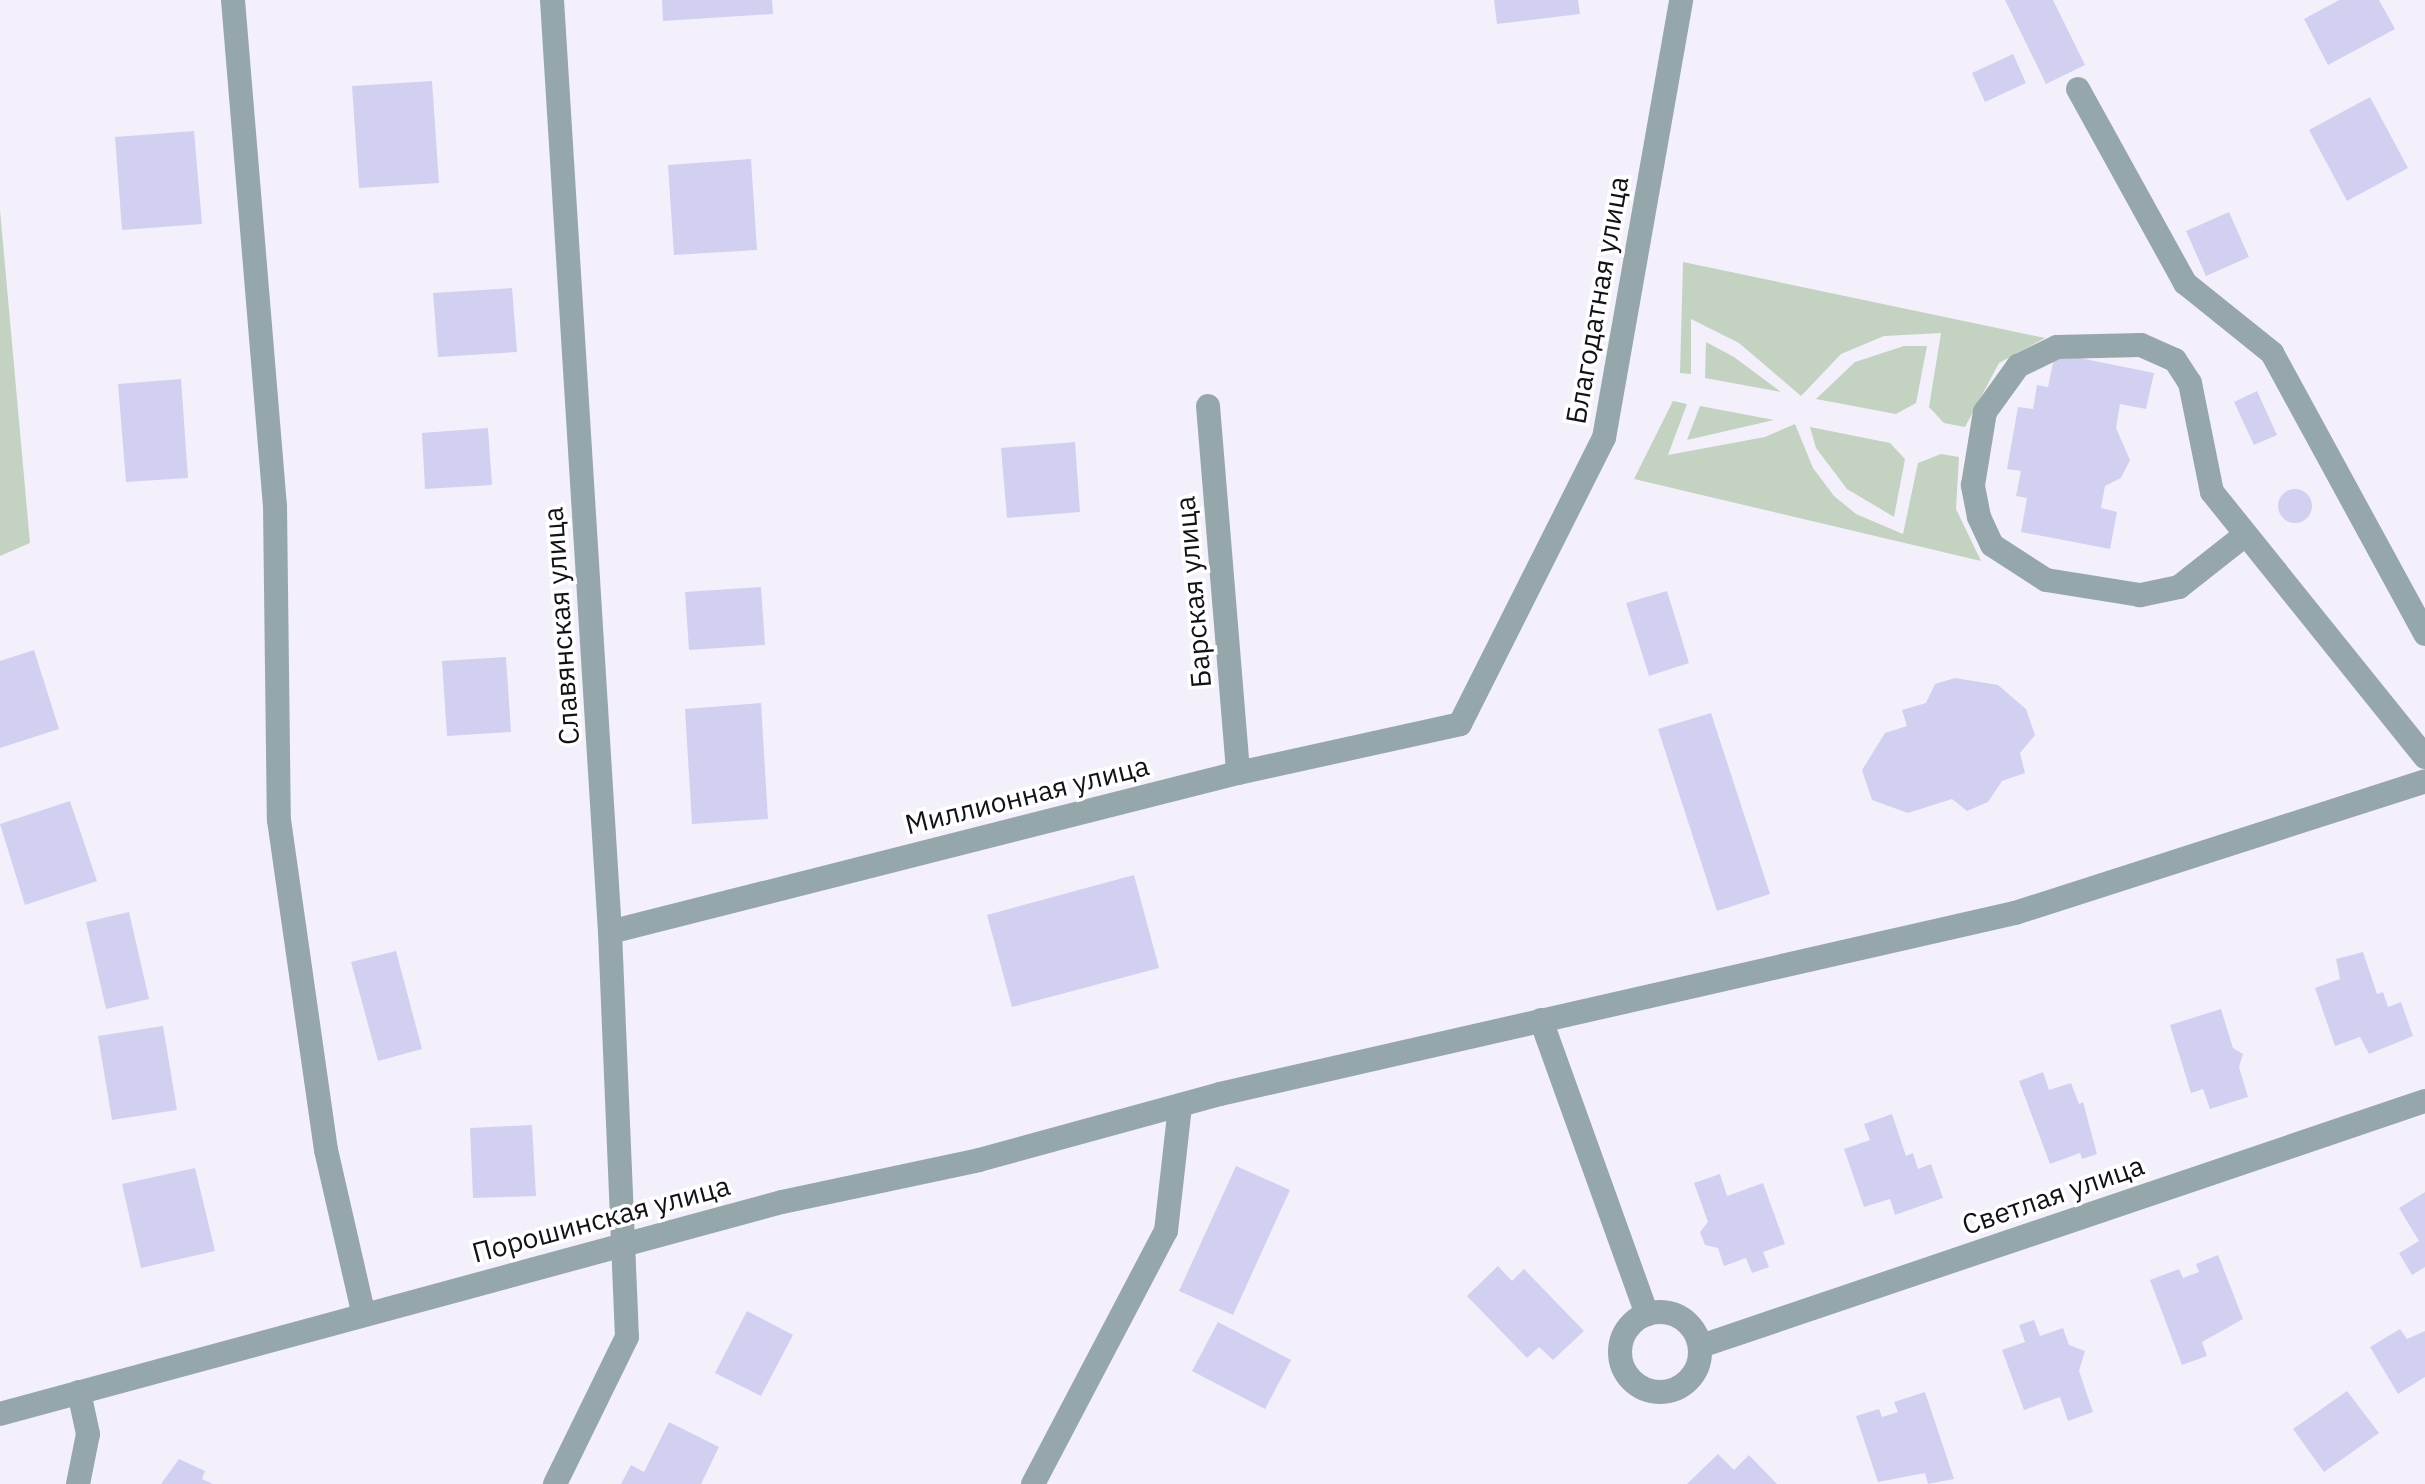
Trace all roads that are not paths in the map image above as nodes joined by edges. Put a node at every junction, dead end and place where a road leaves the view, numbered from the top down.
1 (233, 0) edge
2 (552, 0) edge
3 (1681, 0) edge
4 (2078, 89) dead end
5 (1208, 406) dead end
6 (2245, 535) junction
7 (2425, 634) edge
8 (1460, 724) joint
9 (2425, 757) edge
10 (1238, 773) junction
11 (2425, 781) edge
12 (610, 932) junction
13 (1541, 1020) junction
14 (2425, 1101) edge
15 (1180, 1107) junction
16 (624, 1248) junction
17 (363, 1312) junction
18 (1647, 1314) junction
19 (1701, 1346) junction
20 (79, 1392) junction
21 (0, 1414) edge
22 (78, 1484) edge
23 (555, 1484) edge
24 (1033, 1484) edge

1 - 17 street
2 - 12 street, Славянская улица
3 - 8 street, Благодатная улица
4 - 7 street
5 - 10 street, Барская улица
6 - 6 street
6 - 9 street
8 - 10 street, Миллионная улица
10 - 12 street, Миллионная улица
11 - 13 street, Порошинская улица
12 - 16 street, Славянская улица
13 - 15 street, Порошинская улица
13 - 18 street
14 - 19 street, Светлая улица
15 - 16 street, Порошинская улица
15 - 24 street
16 - 17 street, Порошинская улица
16 - 23 street, Славянская улица
17 - 20 street, Порошинская улица
18 - 19 street
18 - 19 street
20 - 21 street, Порошинская улица
20 - 22 street

